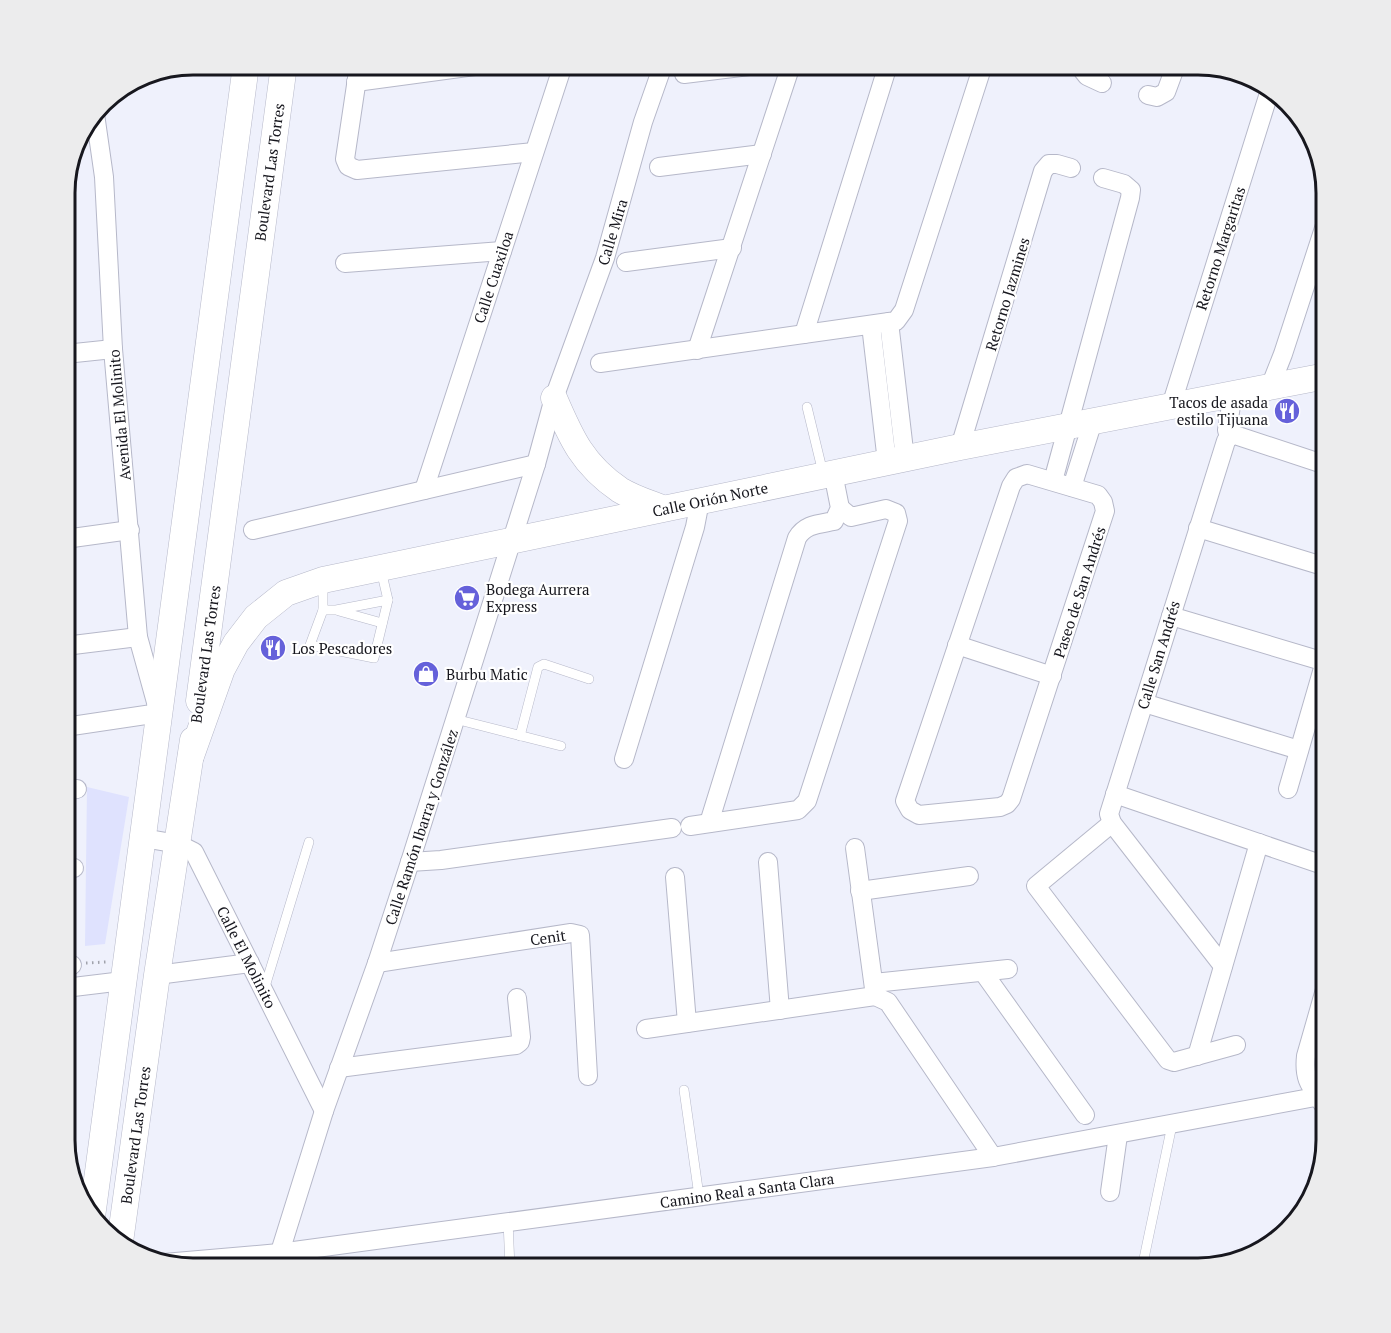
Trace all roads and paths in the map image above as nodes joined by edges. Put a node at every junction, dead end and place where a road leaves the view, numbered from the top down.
1 (245, 75) edge
2 (283, 75) edge
3 (358, 75) edge
4 (560, 75) edge
5 (659, 75) edge
6 (788, 75) edge
7 (885, 75) edge
8 (980, 75) edge
9 (1086, 75) edge
10 (1172, 75) edge
11 (1102, 83) dead end
12 (1148, 95) dead end
13 (1268, 98) edge
14 (97, 125) edge
15 (534, 152) junction
16 (762, 154) junction
17 (659, 167) dead end
18 (1071, 168) dead end
19 (1103, 178) dead end
20 (732, 248) junction
21 (502, 251) junction
22 (1316, 253) edge
23 (626, 262) dead end
24 (345, 263) dead end
25 (880, 324) junction
26 (804, 334) junction
27 (113, 349) junction
28 (697, 350) junction
29 (75, 353) edge
30 (600, 363) dead end
31 (1316, 378) edge
32 (1270, 387) junction
33 (1238, 393) junction
34 (554, 398) junction
35 (1171, 406) junction
36 (807, 407) dead end
37 (1082, 424) junction
38 (1232, 436) junction
39 (960, 447) junction
40 (896, 460) junction
41 (1316, 462) edge
42 (536, 464) junction
43 (828, 474) junction
44 (1053, 481) junction
45 (1072, 487) junction
46 (424, 490) junction
47 (699, 501) junction
48 (662, 508) junction
49 (842, 515) junction
50 (1198, 528) junction
51 (130, 530) junction
52 (253, 530) dead end
53 (75, 538) edge
54 (511, 539) junction
55 (1316, 564) edge
56 (381, 567) junction
57 (323, 580) junction
58 (388, 600) junction
59 (323, 609) junction
60 (336, 610) junction
61 (1171, 616) junction
62 (382, 623) junction
63 (138, 637) junction
64 (75, 645) edge
65 (957, 645) junction
66 (1316, 657) edge
67 (1052, 676) junction
68 (589, 679) dead end
69 (1316, 693) edge
70 (1144, 703) junction
71 (159, 713) junction
72 (455, 719) junction
73 (75, 726) edge
74 (520, 736) junction
75 (561, 746) dead end
76 (1299, 750) junction
77 (191, 756) junction
78 (624, 759) dead end
79 (1288, 789) dead end
80 (1115, 794) junction
81 (709, 823) junction
82 (1112, 824) junction
83 (143, 838) junction
84 (309, 842) dead end
85 (1259, 843) junction
86 (178, 844) junction
87 (855, 848) dead end
88 (410, 862) junction
89 (768, 862) dead end
90 (1316, 863) edge
91 (969, 876) dead end
92 (675, 877) dead end
93 (860, 891) junction
94 (250, 963) junction
95 (377, 963) junction
96 (75, 966) edge
97 (1223, 966) junction
98 (1008, 969) dead end
99 (125, 970) junction
100 (983, 972) junction
101 (157, 975) junction
102 (75, 985) edge
103 (264, 990) junction
104 (875, 990) junction
105 (517, 998) dead end
106 (780, 1010) junction
107 (1316, 1021) edge
108 (687, 1023) junction
109 (646, 1029) dead end
110 (1236, 1045) dead end
111 (1197, 1056) junction
112 (339, 1068) junction
113 (588, 1076) dead end
114 (684, 1090) dead end
115 (1316, 1092) edge
116 (1316, 1101) edge
117 (324, 1111) junction
118 (1085, 1115) dead end
119 (1172, 1125) junction
120 (1118, 1135) junction
121 (993, 1157) junction
122 (1110, 1192) dead end
123 (699, 1196) junction
124 (94, 1203) edge
125 (508, 1221) junction
126 (121, 1233) edge
127 (278, 1258) edge
128 (294, 1258) edge
129 (510, 1258) edge
130 (1144, 1258) edge

1 - 71 main road
2 - 77 main road, Boulevard Las Torres
3 - 15 street
4 - 15 street, Calle Cuaxiloa
5 - 34 street, Calle Mira
6 - 16 street
7 - 26 street
8 - 25 street
9 - 11 street
10 - 12 street
13 - 35 street, Retorno Margaritas
14 - 27 street, Avenida El Molinito
15 - 21 street, Calle Cuaxiloa
16 - 17 street
16 - 20 street
18 - 39 street, Retorno Jazmines
19 - 37 street
20 - 23 street
20 - 28 street
21 - 24 street
21 - 46 street, Calle Cuaxiloa
22 - 32 street
25 - 26 street
25 - 40 street
26 - 28 street
27 - 29 street
27 - 51 street, Avenida El Molinito
28 - 30 street
31 - 32 main road, Calle Orión Norte
32 - 33 main road, Calle Orión Norte
33 - 35 main road, Calle Orión Norte
33 - 38 street, Calle San Andrés
34 - 42 street, Calle Ramón Ibarra y González
34 - 48 main road
35 - 37 main road, Calle Orión Norte
36 - 43 lane
37 - 39 main road, Calle Orión Norte
37 - 44 street
37 - 45 street
38 - 41 street
38 - 50 street, Calle San Andrés
39 - 40 main road, Calle Orión Norte
40 - 43 main road, Calle Orión Norte
42 - 46 street
42 - 54 street, Calle Ramón Ibarra y González
43 - 47 main road, Calle Orión Norte
43 - 49 street
44 - 45 street, Paseo de San Andrés
44 - 65 street, Paseo de San Andrés
45 - 67 street, Paseo de San Andrés
46 - 52 street
47 - 48 main road, Calle Orión Norte
47 - 78 street
48 - 54 main road, Calle Orión Norte
49 - 81 street
49 - 81 street
50 - 55 street
50 - 61 street, Calle San Andrés
51 - 53 street
51 - 63 street, Avenida El Molinito
54 - 56 main road, Calle Orión Norte
54 - 72 street, Calle Ramón Ibarra y González
56 - 57 main road, Calle Orión Norte
56 - 58 lane
57 - 59 lane
57 - 77 main road, Calle Orión Norte
58 - 60 lane
58 - 62 lane
59 - 60 lane
59 - 62 lane
60 - 62 lane
61 - 66 street
61 - 70 street, Calle San Andrés
63 - 64 street
63 - 71 street, Avenida El Molinito
65 - 67 street
65 - 67 street, Paseo de San Andrés
68 - 74 lane
69 - 76 street
70 - 76 street
70 - 80 street, Calle San Andrés
71 - 73 street
71 - 83 main road
72 - 74 lane
72 - 88 street, Calle Ramón Ibarra y González
74 - 75 lane
76 - 79 street
77 - 86 main road, Boulevard Las Torres
80 - 82 street, Calle San Andrés
80 - 85 street
81 - 88 street
82 - 97 street
82 - 111 street
83 - 86 street
83 - 99 main road
84 - 103 lane
85 - 90 street
85 - 97 street
86 - 94 street, Calle El Molinito
86 - 101 main road, Boulevard Las Torres
87 - 93 street
88 - 95 street, Calle Ramón Ibarra y González
89 - 106 street
91 - 93 street
92 - 108 street
93 - 104 street
94 - 101 street
94 - 103 street, Calle El Molinito
95 - 112 street, Calle Ramón Ibarra y González
95 - 113 street, Cenit
96 - 99 path
97 - 111 street
98 - 100 street
99 - 102 street
99 - 124 main road
100 - 104 street
100 - 118 street
101 - 126 main road, Boulevard Las Torres
103 - 117 street, Calle El Molinito
104 - 106 street
104 - 121 street
105 - 112 street
106 - 108 street
107 - 115 street
108 - 109 street
110 - 111 street
112 - 117 street, Calle Ramón Ibarra y González
114 - 123 lane
116 - 119 street, Camino Real a Santa Clara
117 - 127 street, Calle Ramón Ibarra y González
119 - 120 street, Camino Real a Santa Clara
119 - 130 lane
120 - 121 street, Camino Real a Santa Clara
120 - 122 street
121 - 123 street, Camino Real a Santa Clara
123 - 125 street, Camino Real a Santa Clara
125 - 128 street, Camino Real a Santa Clara
125 - 129 lane

